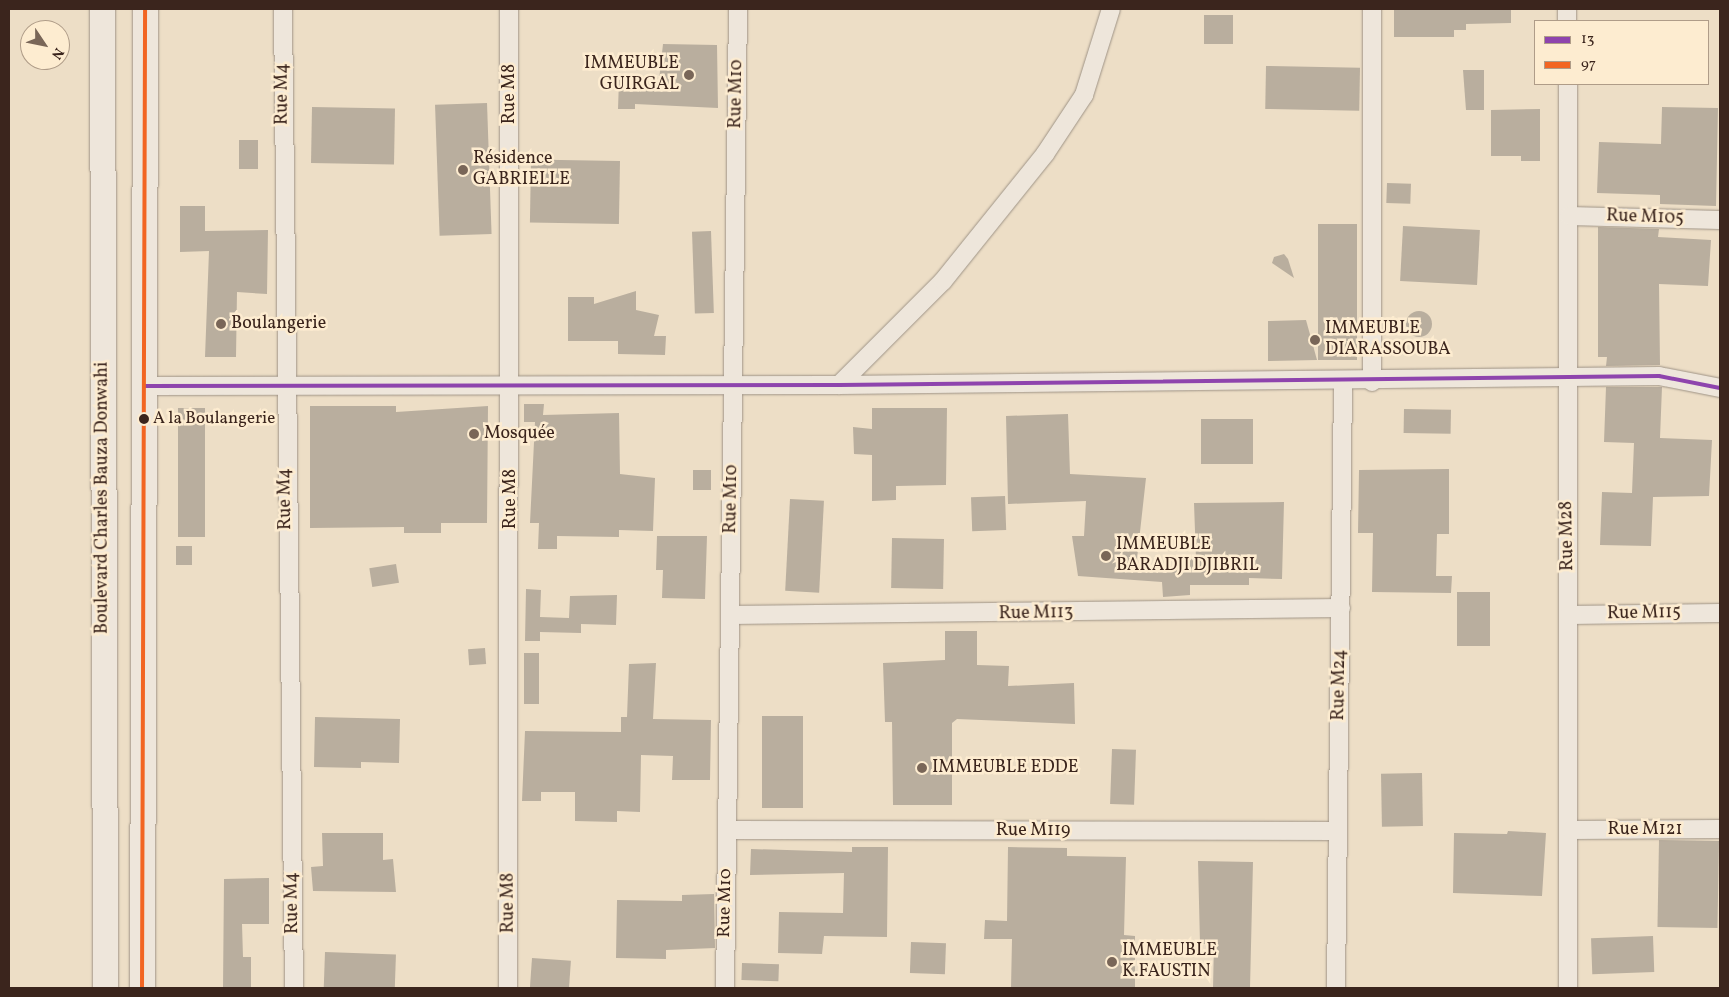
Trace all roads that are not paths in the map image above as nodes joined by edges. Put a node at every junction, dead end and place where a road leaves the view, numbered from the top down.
1 (102, 9) edge
2 (145, 9) edge
3 (283, 9) edge
4 (509, 9) edge
5 (738, 9) edge
6 (1111, 9) edge
7 (1372, 9) edge
8 (1568, 85) edge
9 (1569, 216) junction
10 (1720, 220) edge
11 (1566, 379) junction
12 (734, 382) junction
13 (1343, 382) junction
14 (1372, 382) junction
15 (511, 383) junction
16 (145, 386) junction
17 (284, 386) junction
18 (839, 386) junction
19 (1720, 388) edge
20 (1341, 608) junction
21 (1720, 613) edge
22 (730, 615) junction
23 (1569, 615) junction
24 (1720, 829) edge
25 (727, 830) junction
26 (1570, 830) junction
27 (1338, 831) junction
28 (105, 988) edge
29 (142, 988) edge
30 (294, 988) edge
31 (508, 988) edge
32 (725, 988) edge
33 (1336, 988) edge
34 (1568, 988) edge

1 - 28 main road, Boulevard Charles Bauza Donwahi
2 - 16 main road
3 - 17 street, Rue M4
4 - 15 street, Rue M8
5 - 12 street, Rue M10
6 - 18 street
7 - 14 street
8 - 9 street, Rue M28
9 - 10 street, Rue M105
9 - 11 street, Rue M28
11 - 14 street
11 - 19 street
11 - 23 street, Rue M28
12 - 15 street
12 - 18 street
12 - 22 street, Rue M10
13 - 14 street
13 - 18 street
13 - 20 street, Rue M24
15 - 17 street
15 - 31 street, Rue M8
16 - 17 street
16 - 29 main road
17 - 30 street, Rue M4
20 - 22 street, Rue M113
20 - 27 street, Rue M24
21 - 23 street, Rue M115
22 - 25 street, Rue M10
23 - 26 street, Rue M28
24 - 26 street, Rue M121
25 - 27 street, Rue M119
25 - 32 street, Rue M10
26 - 34 street, Rue M28
27 - 33 street, Rue M24

